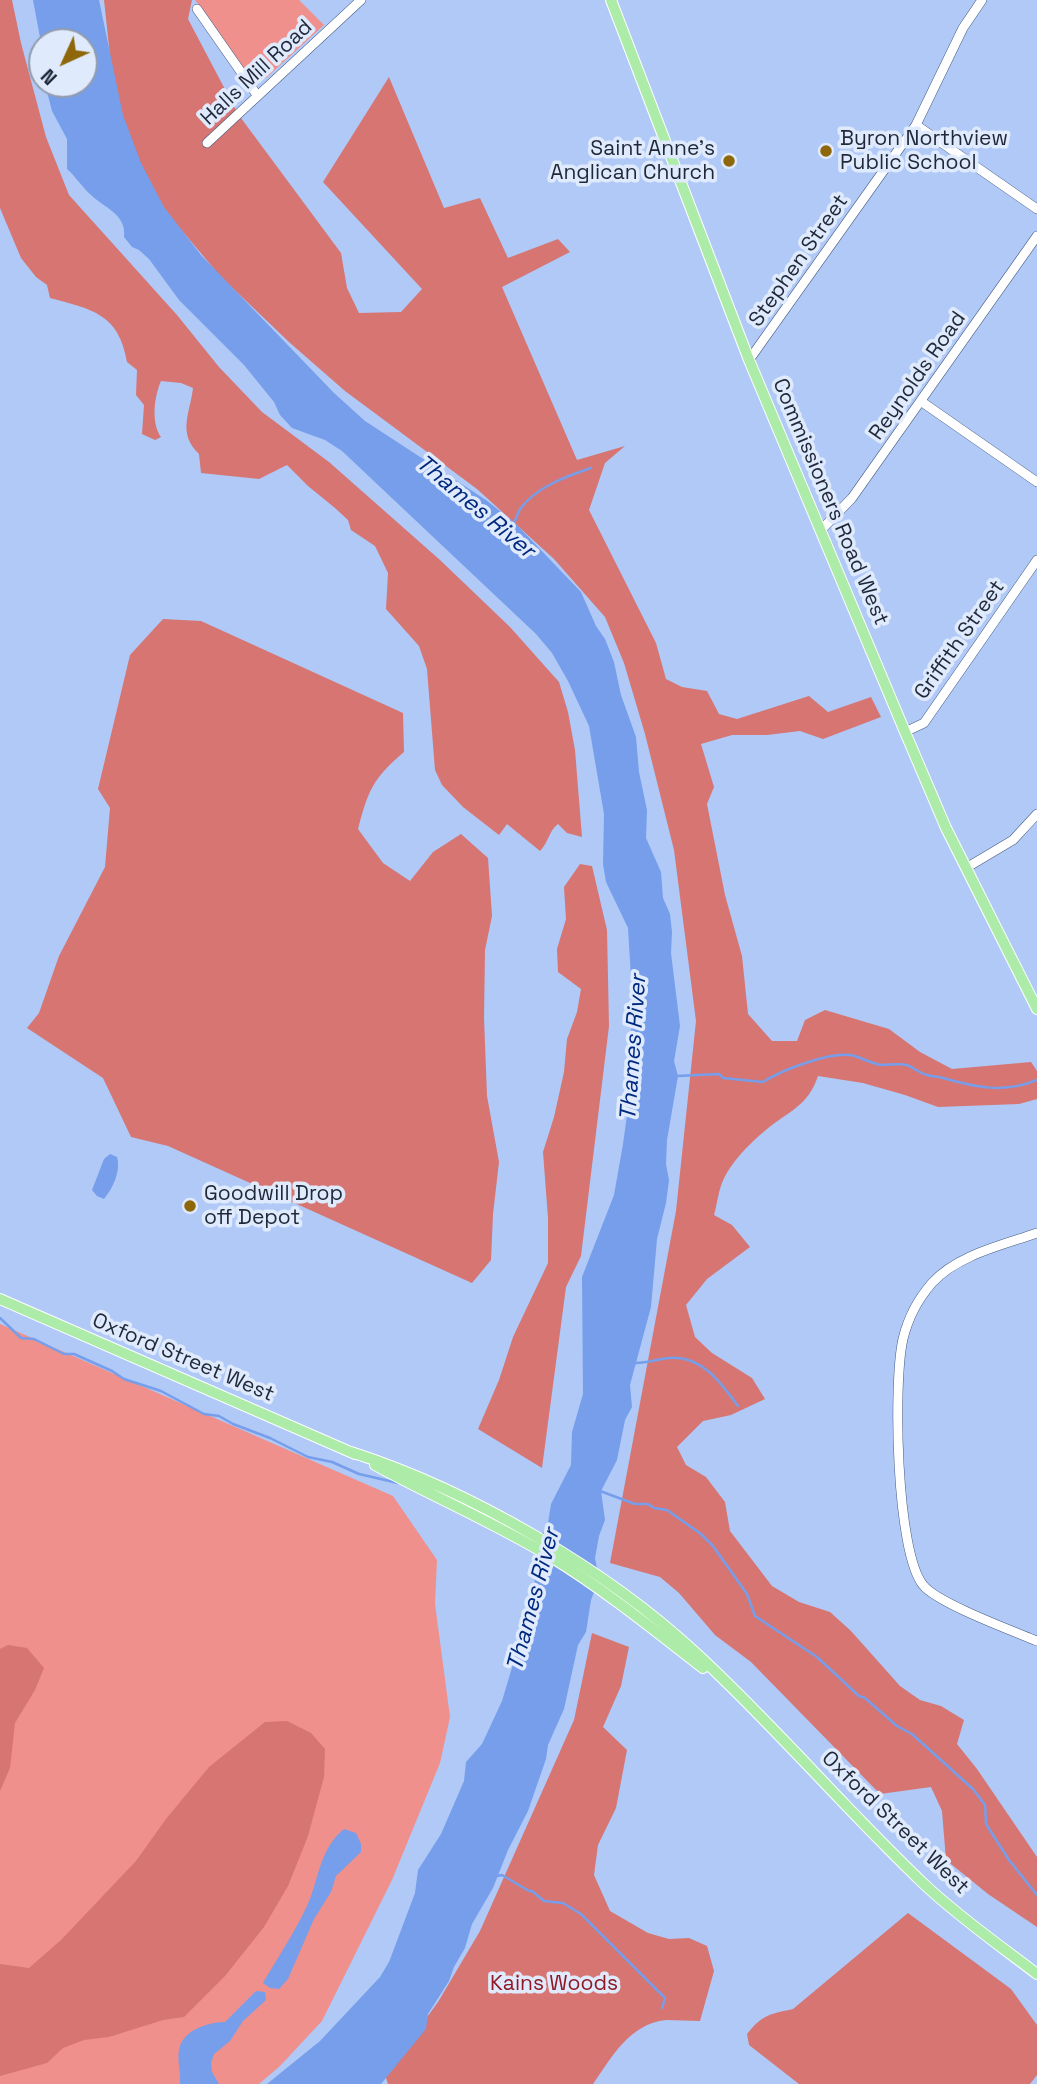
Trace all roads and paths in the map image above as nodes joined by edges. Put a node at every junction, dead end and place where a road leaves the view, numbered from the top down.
1 (362, 0) edge
2 (611, 0) edge
3 (982, 0) edge
4 (197, 9) dead end
5 (257, 95) junction
6 (916, 125) junction
7 (207, 143) dead end
8 (1037, 209) edge
9 (1037, 236) edge
10 (749, 360) junction
11 (922, 402) junction
12 (1037, 482) edge
13 (821, 530) junction
14 (1037, 560) edge
15 (905, 732) junction
16 (1037, 814) edge
17 (966, 868) junction
18 (1037, 1009) edge
19 (1037, 1233) edge
20 (0, 1299) edge
21 (1037, 1641) edge
22 (1037, 1974) edge

1 - 5 street, Halls Mill Road
2 - 10 main road, Commissioners Road West
3 - 6 street, Stephen Street
4 - 5 street
5 - 7 street, Halls Mill Road
6 - 8 street
6 - 10 street, Stephen Street
9 - 11 street, Reynolds Road
10 - 13 main road, Commissioners Road West
11 - 12 street
11 - 13 street, Reynolds Road
13 - 15 main road, Commissioners Road West
14 - 15 street, Griffith Street
15 - 17 main road, Commissioners Road West
16 - 17 street
17 - 18 main road, Commissioners Road West
19 - 21 street
20 - 22 main road, Oxford Street West

